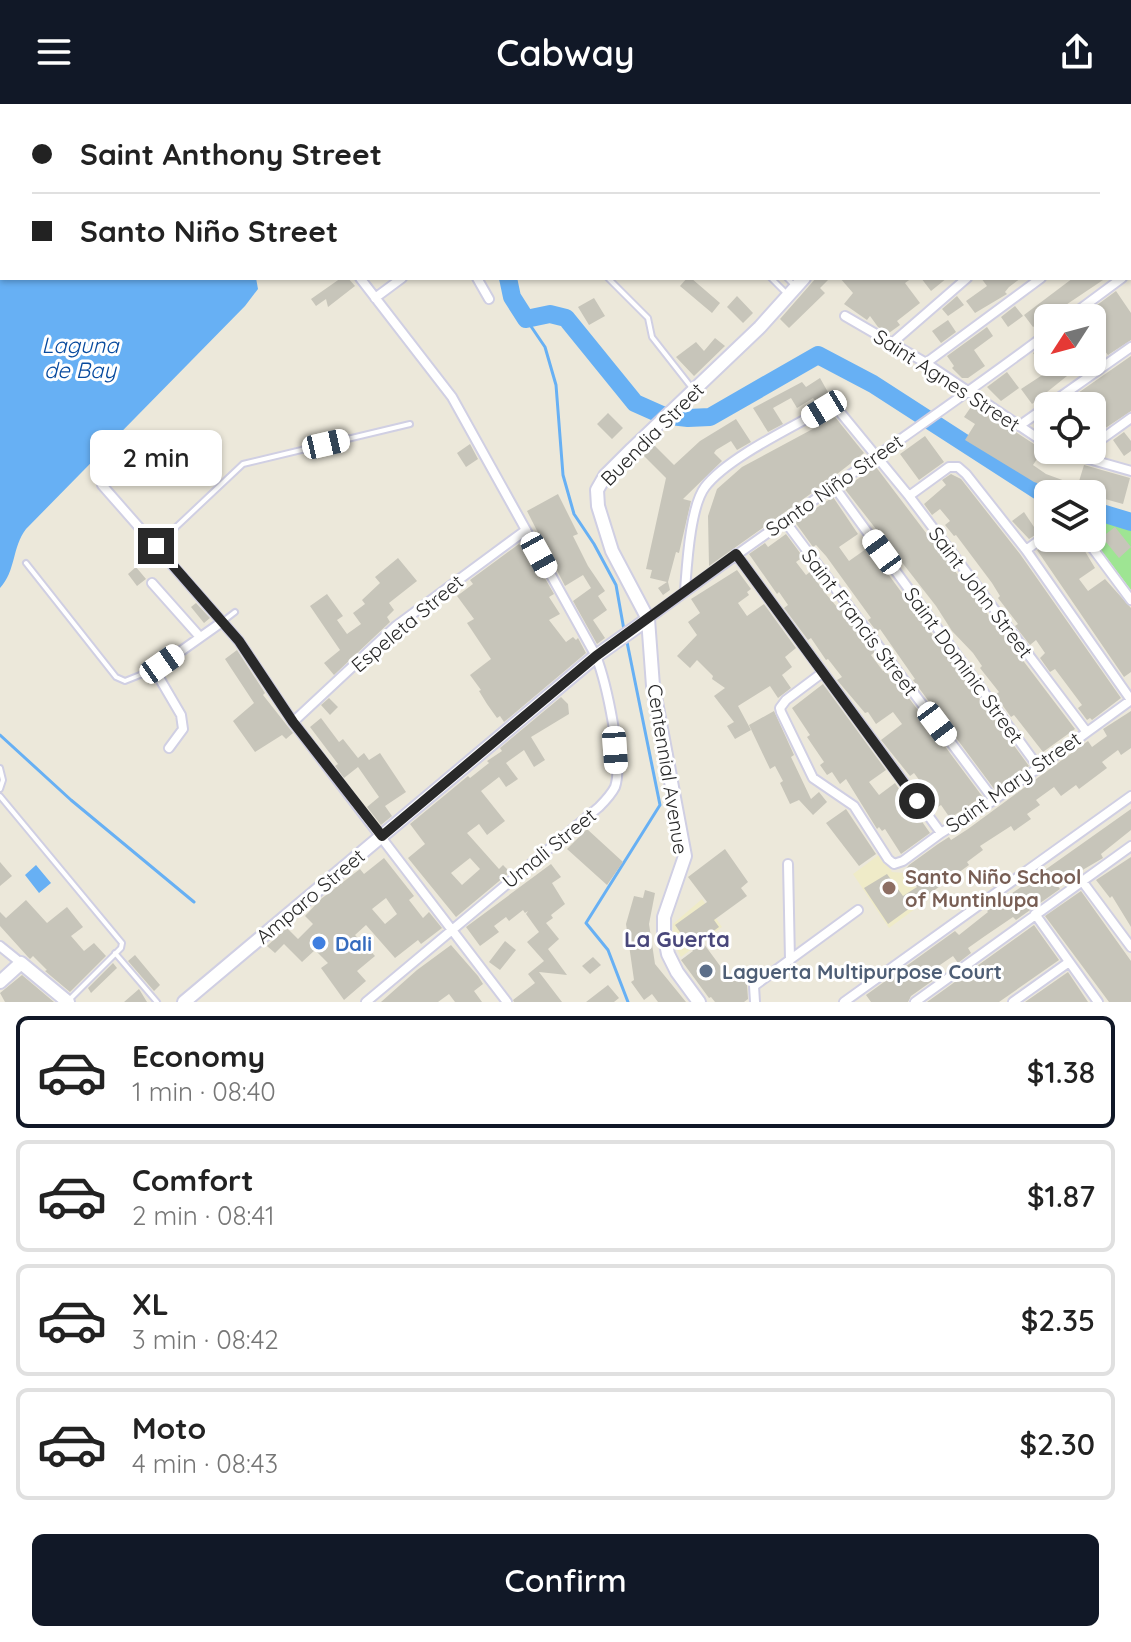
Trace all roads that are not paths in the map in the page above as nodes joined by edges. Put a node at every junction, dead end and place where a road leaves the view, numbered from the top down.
1 (362, 280) edge
2 (399, 280) edge
3 (478, 280) edge
4 (610, 280) edge
5 (777, 280) edge
6 (965, 280) edge
7 (1038, 280) edge
8 (1119, 280) edge
9 (797, 287) edge
10 (375, 298) junction
11 (489, 299) dead end
12 (1087, 304) edge
13 (845, 316) dead end
14 (891, 344) junction
15 (1034, 344) edge
16 (1131, 347) edge
17 (926, 363) junction
18 (694, 390) junction
19 (968, 393) junction
20 (1131, 418) edge
21 (410, 424) dead end
22 (1019, 426) junction
23 (1034, 436) edge
24 (1106, 436) edge
25 (876, 455) junction
26 (1104, 464) edge
27 (1131, 471) edge
28 (102, 485) dead end
29 (833, 485) junction
30 (909, 496) junction
31 (784, 520) junction
32 (526, 530) junction
33 (1034, 544) edge
34 (156, 546) junction
35 (1026, 550) junction
36 (1095, 552) edge
37 (736, 554) junction
38 (26, 563) dead end
39 (152, 583) dead end
40 (685, 590) junction
41 (1131, 600) edge
42 (235, 612) dead end
43 (644, 621) junction
44 (222, 622) junction
45 (200, 637) junction
46 (622, 638) joint
47 (596, 656) junction
48 (157, 668) junction
49 (822, 673) junction
50 (1131, 700) edge
51 (293, 722) junction
52 (1086, 731) junction
53 (169, 748) dead end
54 (0, 768) edge
55 (1039, 768) junction
56 (0, 789) edge
57 (0, 796) edge
58 (1131, 796) edge
59 (994, 800) junction
60 (941, 833) junction
61 (382, 836) junction
62 (1131, 847) edge
63 (788, 864) dead end
64 (1082, 881) junction
65 (858, 910) dead end
66 (1035, 914) junction
67 (452, 928) junction
68 (0, 946) edge
69 (1131, 947) edge
70 (115, 953) junction
71 (790, 960) junction
72 (1069, 962) junction
73 (21, 963) junction
74 (0, 982) edge
75 (67, 1002) edge
76 (157, 1002) edge
77 (184, 1002) edge
78 (366, 1002) edge
79 (507, 1002) edge
80 (699, 1002) edge
81 (755, 1002) edge
82 (844, 1002) edge
83 (915, 1002) edge
84 (1013, 1002) edge
85 (1098, 1002) edge

1 - 10 street, Umali Street
2 - 10 street
3 - 11 street
4 - 18 lane
5 - 9 lane
6 - 14 street
7 - 17 street
8 - 12 street
9 - 18 street, Buendia Street
10 - 32 street, Umali Street
13 - 14 street, Saint Agnes Street
14 - 17 street, Saint Agnes Street
15 - 19 street, Santo Niño Street
16 - 22 street
17 - 19 street, Saint Agnes Street
18 - 43 street, Buendia Street
19 - 22 street, Saint Agnes Street
19 - 25 street, Santo Niño Street
20 - 24 street
21 - 34 lane
22 - 23 street, Saint Agnes Street
25 - 29 street, Santo Niño Street
25 - 30 street, Saint John Street
25 - 40 street, Saint John Street
26 - 27 street
28 - 34 street
29 - 31 street, Santo Niño Street
29 - 55 street, Saint Dominic Street
30 - 35 street
30 - 52 street, Saint John Street
31 - 37 street, Santo Niño Street
31 - 59 street, Saint Francis Street
32 - 47 street, Umali Street
32 - 51 street, Espeleta Street
33 - 35 street
34 - 44 street
35 - 50 street
36 - 41 street
37 - 40 street, Santo Niño Street
37 - 49 street
38 - 48 lane
39 - 45 street
40 - 43 street, Santo Niño Street
42 - 44 lane
43 - 46 street, Santo Niño Street
43 - 80 street, Centennial Avenue
44 - 45 street
44 - 51 street
45 - 48 street
46 - 47 street, Amparo Street
47 - 61 street, Amparo Street
47 - 67 street, Umali Street
48 - 53 street
49 - 60 street
49 - 60 street, Saint Mary Street
50 - 52 street, Saint Mary Street
51 - 61 street
52 - 55 street, Saint Mary Street
54 - 56 lane
55 - 59 street, Saint Mary Street
57 - 70 lane
58 - 82 street
59 - 60 street, Saint Mary Street
61 - 67 street
61 - 77 street, Amparo Street
62 - 64 street
63 - 71 street
64 - 66 street
64 - 69 street
65 - 71 street
66 - 72 street
66 - 83 street
67 - 78 street, Umali Street
67 - 79 street
68 - 73 street
70 - 75 lane
70 - 76 lane
71 - 81 street
72 - 84 street
72 - 85 street
73 - 74 street
73 - 75 street

